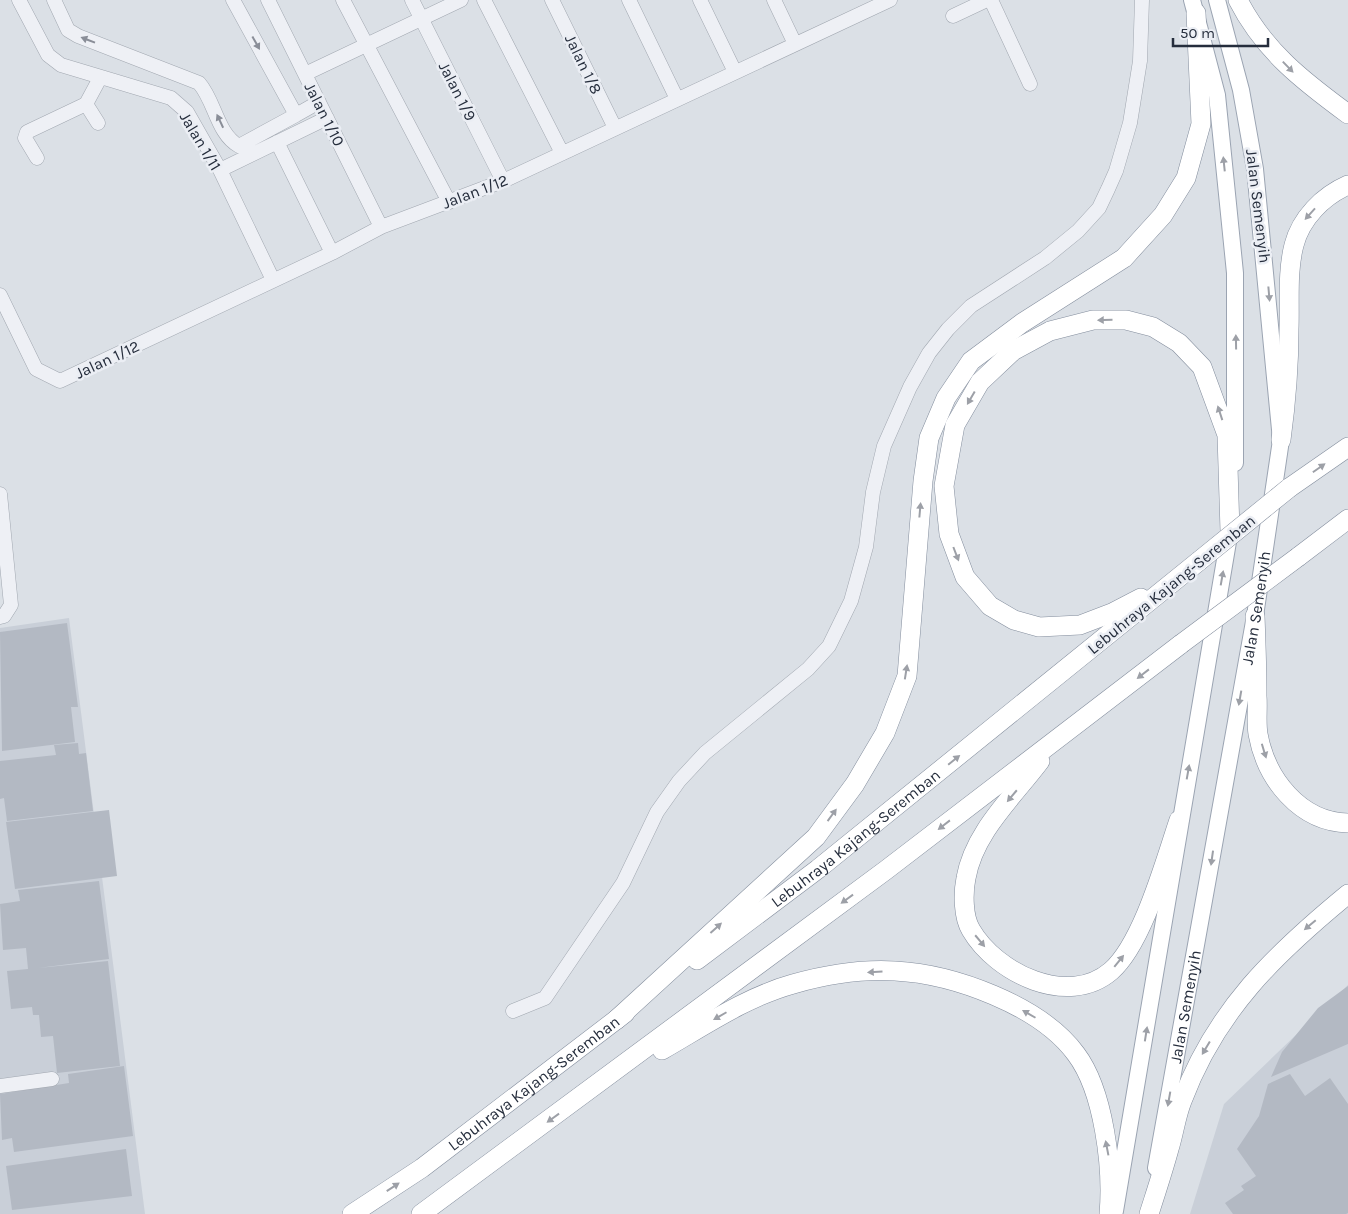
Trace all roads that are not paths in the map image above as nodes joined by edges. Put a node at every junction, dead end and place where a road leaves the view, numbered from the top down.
1 (19, 0) edge
2 (54, 0) edge
3 (233, 0) edge
4 (268, 0) edge
5 (343, 0) edge
6 (412, 0) edge
7 (461, 0) edge
8 (484, 0) edge
9 (552, 0) edge
10 (629, 0) edge
11 (700, 0) edge
12 (774, 0) edge
13 (890, 0) edge
14 (989, 0) edge
15 (1142, 0) edge
16 (1217, 0) edge
17 (1238, 0) edge
18 (857, 6) edge
19 (1194, 7) edge
20 (953, 16) dead end
21 (421, 18) junction
22 (366, 44) junction
23 (794, 44) junction
24 (735, 72) junction
25 (305, 74) junction
26 (100, 78) junction
27 (1030, 84) dead end
28 (677, 99) junction
29 (319, 102) junction
30 (86, 104) junction
31 (1348, 114) edge
32 (296, 115) junction
33 (327, 118) junction
34 (98, 123) dead end
35 (615, 128) junction
36 (277, 142) junction
37 (562, 153) junction
38 (37, 158) dead end
39 (220, 170) junction
40 (503, 181) junction
41 (1348, 185) edge
42 (449, 202) junction
43 (381, 227) junction
44 (332, 253) junction
45 (273, 280) junction
46 (0, 295) edge
47 (1281, 440) junction
48 (1348, 447) edge
49 (0, 494) edge
50 (1348, 519) edge
51 (1230, 531) junction
52 (1348, 535) edge
53 (1316, 544) junction
54 (1176, 580) junction
55 (1255, 616) junction
56 (0, 617) edge
57 (1053, 744) junction
58 (1180, 820) junction
59 (1348, 823) edge
60 (1348, 894) edge
61 (513, 1010) dead end
62 (616, 1020) junction
63 (52, 1078) dead end
64 (0, 1086) edge
65 (592, 1089) junction
66 (352, 1214) edge
67 (421, 1214) edge
68 (1109, 1214) edge
69 (1115, 1214) edge
70 (1148, 1214) edge

1 - 26 street, Jalan 1/11
32 -> 2 street
3 -> 32 street
4 - 25 street, Jalan 1/10
5 - 22 street
6 - 21 street, Jalan 1/9
7 - 21 street
8 - 37 street
9 - 35 street, Jalan 1/8
10 - 28 street
11 - 24 street
12 - 23 street
13 - 18 street, Jalan 1/12
14 - 20 street
14 - 27 street
15 - 61 street
16 -> 47 main road, Jalan Semenyih
17 -> 31 highway
18 - 23 street, Jalan 1/12
51 -> 19 main road, Jalan Semenyih
62 -> 19 highway
21 - 22 street
21 - 40 street, Jalan 1/9
22 - 25 street
22 - 42 street
23 - 24 street, Jalan 1/12
24 - 28 street, Jalan 1/12
25 - 29 street, Jalan 1/10
26 - 30 street
26 - 39 street, Jalan 1/11
28 - 35 street, Jalan 1/12
29 - 32 street
29 - 33 street, Jalan 1/10
30 - 34 street
30 - 38 street
33 - 36 street
33 - 43 street, Jalan 1/10
35 - 37 street, Jalan 1/12
36 - 39 street
36 - 44 street
37 - 40 street, Jalan 1/12
39 - 45 street, Jalan 1/11
40 - 42 street, Jalan 1/12
41 -> 47 highway
42 - 43 street, Jalan 1/12
43 - 44 street, Jalan 1/12
44 - 45 street, Jalan 1/12
45 - 46 street, Jalan 1/12
47 - 55 main road, Jalan Semenyih
54 -> 48 highway, Lebuhraya Kajang-Seremban, bridge
49 - 56 street
50 - 53 highway
51 -> 54 highway
58 -> 51 main road, Jalan Semenyih
52 - 53 highway
53 -> 57 highway, bridge
62 -> 54 highway, Lebuhraya Kajang-Seremban
55 -> 59 highway
55 -> 70 main road, Jalan Semenyih
57 -> 58 highway
57 -> 65 highway
69 -> 58 main road, Jalan Semenyih
60 -> 70 highway
66 -> 62 highway, Lebuhraya Kajang-Seremban
63 - 64 street
65 -> 67 highway
68 -> 65 highway

